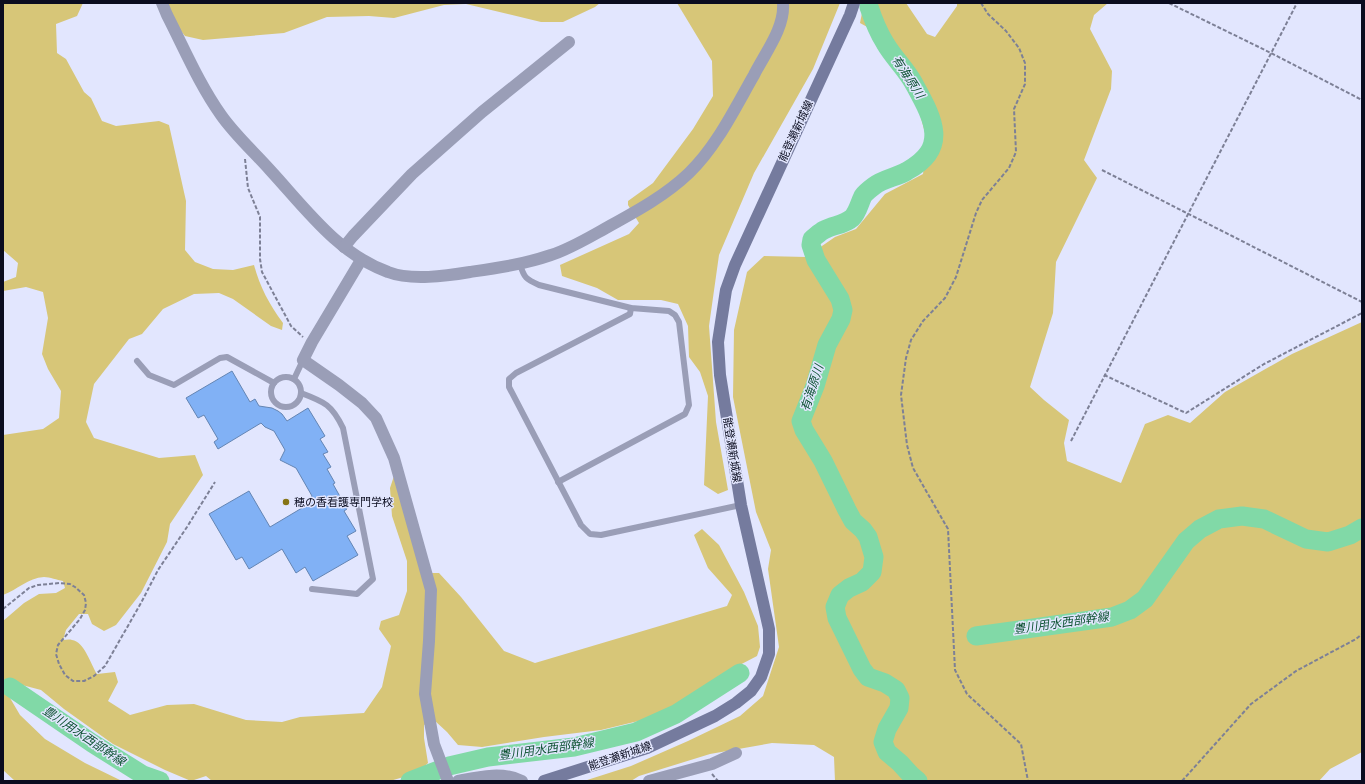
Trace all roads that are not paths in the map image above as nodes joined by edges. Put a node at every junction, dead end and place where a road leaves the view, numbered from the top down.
1 (162, 3) edge
2 (783, 3) edge
3 (854, 3) edge
4 (569, 42) dead end
5 (344, 247) junction
6 (361, 260) junction
7 (520, 264) junction
8 (631, 308) junction
9 (137, 360) dead end
10 (303, 360) junction
11 (294, 379) junction
12 (274, 383) junction
13 (301, 393) junction
14 (558, 482) junction
15 (741, 505) junction
16 (312, 589) dead end
17 (736, 753) dead end
18 (451, 780) edge
19 (522, 781) edge
20 (544, 781) edge
21 (649, 781) edge

1 - 5 street
2 - 7 street
3 - 15 main road, 能登瀬新城線
4 - 5 street
5 - 6 street
6 - 7 street
6 - 10 street
7 - 8 lane
8 - 14 lane
8 - 14 lane
9 - 12 lane
10 - 11 lane
10 - 18 street
11 - 12 lane
11 - 13 lane
12 - 13 lane
13 - 16 lane
14 - 15 lane
15 - 20 main road, 能登瀬新城線
17 - 21 street
18 - 19 street

